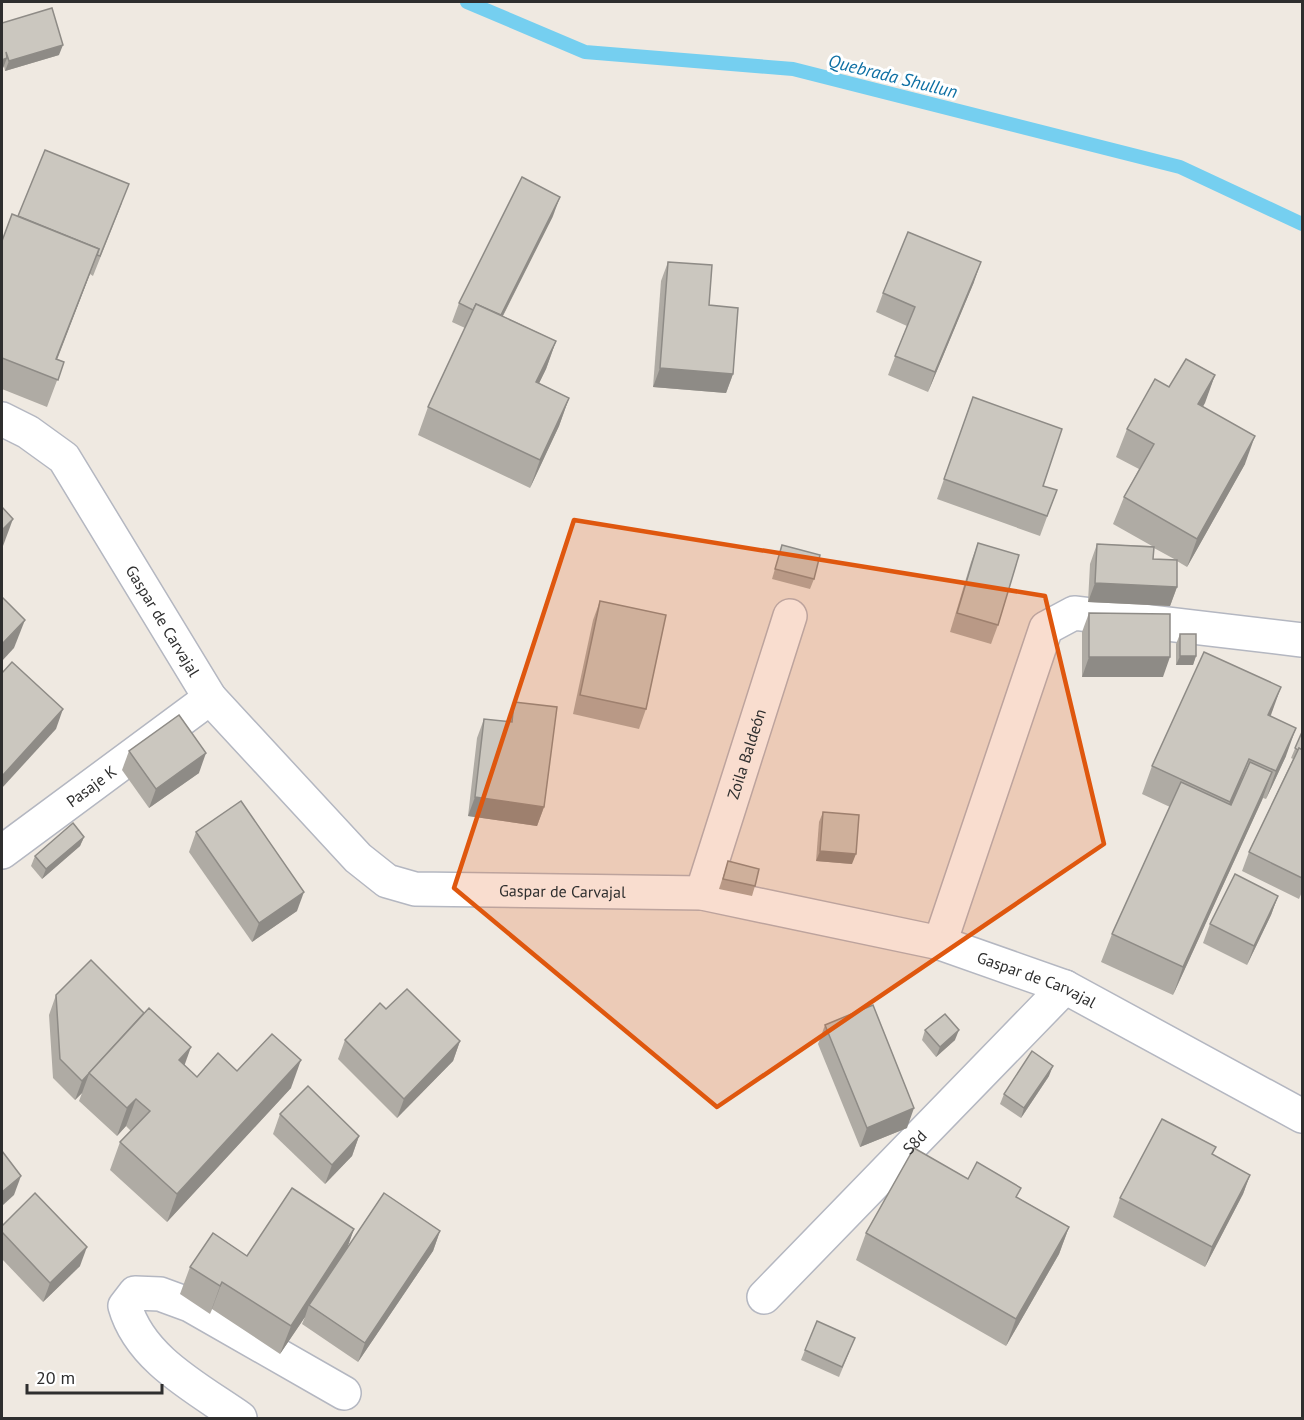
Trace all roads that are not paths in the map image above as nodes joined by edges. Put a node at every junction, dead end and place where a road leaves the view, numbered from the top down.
1 (2, 419) edge
2 (790, 616) dead end
3 (1302, 640) edge
4 (210, 698) junction
5 (2, 852) edge
6 (702, 893) junction
7 (940, 943) junction
8 (1065, 987) junction
9 (1302, 1116) edge
10 (764, 1297) dead end
11 (344, 1393) dead end
12 (240, 1419) edge

1 - 4 street, Gaspar de Carvajal
2 - 6 street, Zoila Baldeón
3 - 7 street
4 - 5 street, Pasaje K
4 - 6 street, Gaspar de Carvajal
6 - 7 street, Gaspar de Carvajal
7 - 8 street, Gaspar de Carvajal
8 - 9 street, Gaspar de Carvajal
8 - 10 street, S8d
11 - 12 street

